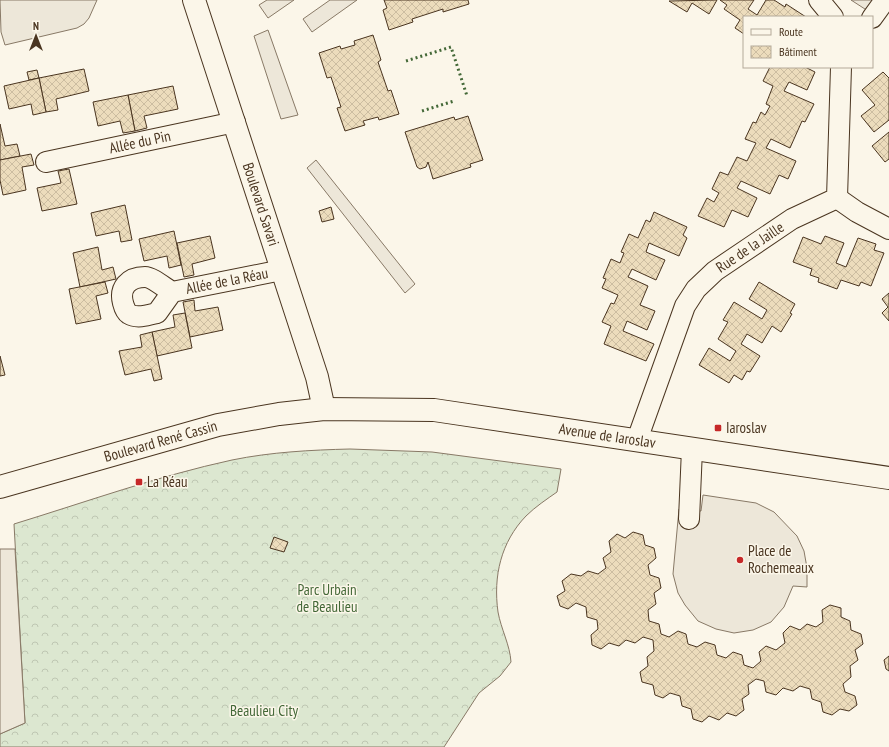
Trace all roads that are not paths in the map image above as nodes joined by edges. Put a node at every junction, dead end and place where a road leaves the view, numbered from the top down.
1 (194, 0) edge
2 (819, 0) edge
3 (885, 0) edge
4 (832, 16) edge
5 (873, 17) edge
6 (841, 68) edge
7 (235, 122) junction
8 (46, 162) dead end
9 (837, 198) junction
10 (889, 229) edge
11 (282, 270) junction
12 (172, 292) dead end
13 (324, 409) junction
14 (637, 440) junction
15 (692, 449) junction
16 (889, 478) edge
17 (0, 487) edge
18 (689, 519) dead end

1 - 7 street, Boulevard Savari
2 - 4 street
3 - 5 street
6 - 9 street
7 - 8 street, Allée du Pin
7 - 11 street, Boulevard Savari
9 - 10 street
9 - 14 street, Rue de la Jaille
11 - 12 street, Allée de la Réau
11 - 13 street, Boulevard Savari
13 - 14 street, Avenue de Iaroslav
13 - 17 street, Boulevard René Cassin
14 - 15 street, Avenue de Iaroslav
15 - 16 street, Avenue de Iaroslav
15 - 18 street

